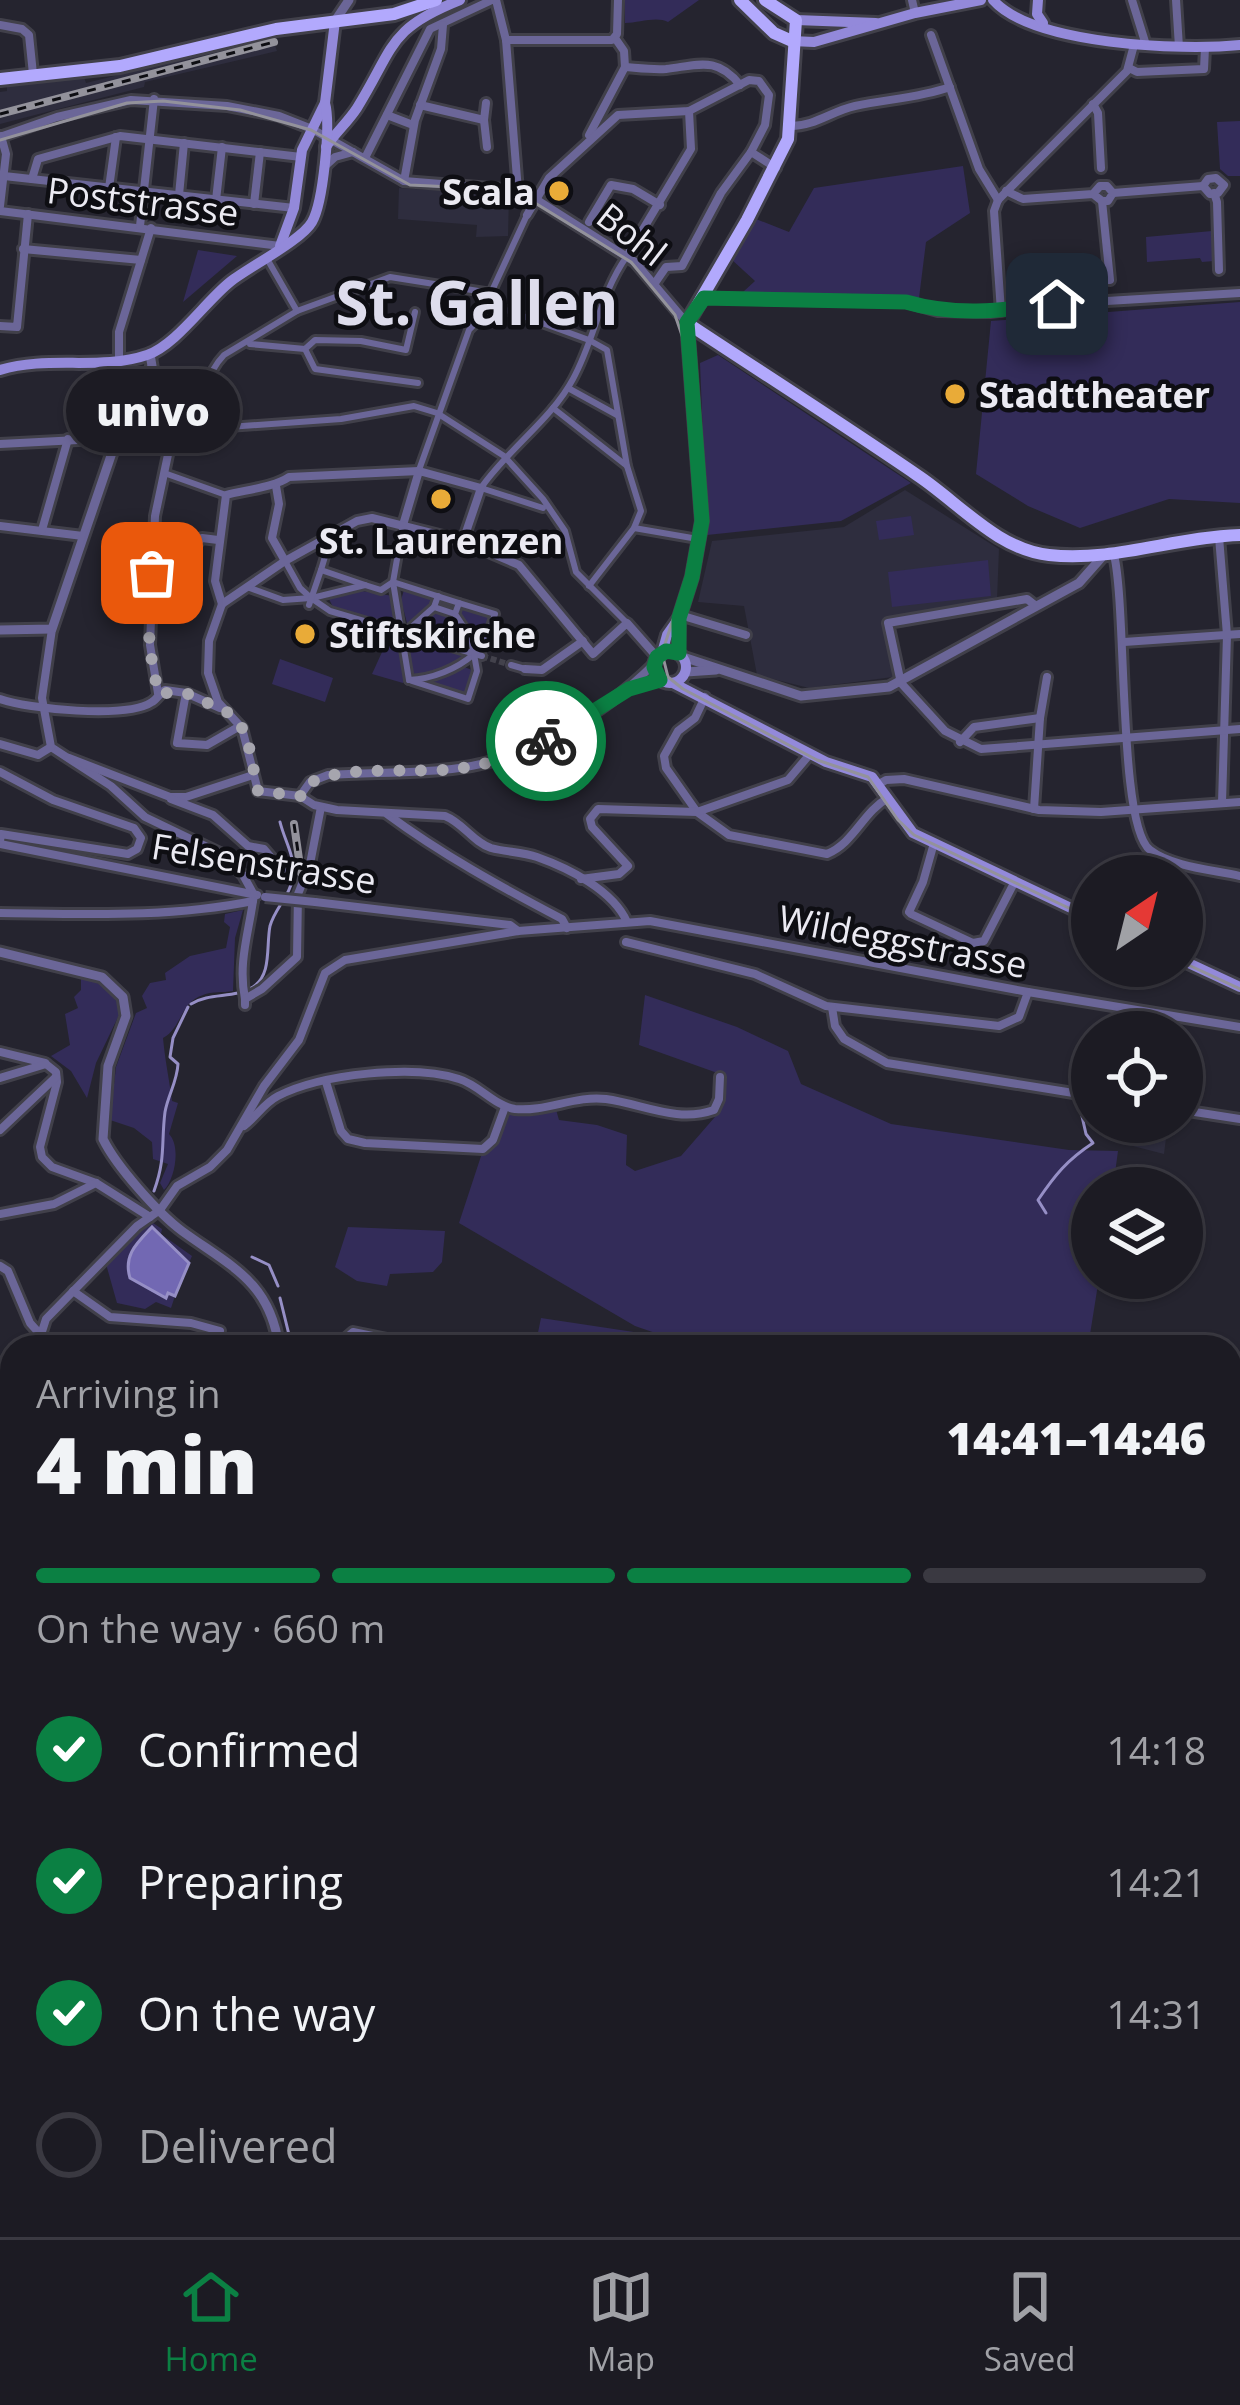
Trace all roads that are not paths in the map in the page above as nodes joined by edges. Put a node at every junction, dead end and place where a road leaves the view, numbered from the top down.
1 (436, 0) edge
2 (460, 0) edge
3 (494, 0) edge
4 (619, 0) edge
5 (740, 0) edge
6 (765, 0) edge
7 (981, 0) edge
8 (993, 0) edge
9 (1038, 0) edge
10 (1132, 0) edge
11 (1176, 0) edge
12 (344, 2) edge
13 (914, 6) edge
14 (419, 17) junction
15 (796, 20) junction
16 (335, 21) junction
17 (876, 23) junction
18 (0, 25) edge
19 (1045, 25) junction
20 (443, 26) junction
21 (430, 29) junction
22 (931, 34) dead end
23 (615, 38) junction
24 (506, 40) junction
25 (792, 41) junction
26 (1240, 45) edge
27 (1140, 46) junction
28 (1179, 48) junction
29 (1205, 48) junction
30 (625, 67) junction
31 (1129, 68) junction
32 (33, 76) junction
33 (0, 79) edge
34 (740, 85) junction
35 (950, 87) junction
36 (154, 99) junction
37 (486, 103) dead end
38 (325, 104) junction
39 (1093, 104) junction
40 (420, 105) junction
41 (689, 111) junction
42 (387, 116) junction
43 (484, 120) junction
44 (414, 125) junction
45 (790, 126) junction
46 (312, 129) junction
47 (116, 136) junction
48 (1, 137) edge
49 (150, 139) junction
50 (327, 141) junction
51 (184, 143) junction
52 (583, 144) junction
53 (222, 147) junction
54 (487, 147) dead end
55 (260, 152) junction
56 (354, 152) junction
57 (751, 152) junction
58 (301, 157) junction
59 (365, 158) junction
60 (322, 168) junction
61 (776, 168) junction
62 (1101, 168) dead end
63 (4, 176) junction
64 (32, 179) junction
65 (404, 182) junction
66 (1240, 184) edge
67 (1223, 185) junction
68 (1203, 186) junction
69 (109, 188) junction
70 (145, 191) junction
71 (518, 191) junction
72 (1006, 191) junction
73 (1214, 194) junction
74 (179, 195) junction
75 (1098, 198) junction
76 (535, 199) junction
77 (216, 200) junction
78 (998, 200) junction
79 (254, 204) junction
80 (661, 205) junction
81 (0, 208) edge
82 (294, 212) junction
83 (28, 214) junction
84 (527, 215) joint
85 (312, 222) junction
86 (589, 222) dead end
87 (146, 227) junction
88 (280, 246) junction
89 (23, 249) junction
90 (627, 256) junction
91 (266, 257) junction
92 (141, 260) junction
93 (1220, 270) dead end
94 (1110, 280) dead end
95 (655, 283) junction
96 (491, 293) junction
97 (1240, 293) edge
98 (704, 298) junction
99 (487, 302) junction
100 (297, 311) junction
101 (1000, 311) junction
102 (415, 312) dead end
103 (687, 322) junction
104 (0, 326) edge
105 (589, 340) junction
106 (246, 344) junction
107 (304, 349) junction
108 (150, 354) junction
109 (118, 360) junction
110 (0, 370) edge
111 (418, 383) dead end
112 (568, 388) junction
113 (130, 406) junction
114 (553, 408) junction
115 (437, 413) junction
116 (619, 416) junction
117 (203, 430) junction
118 (173, 431) junction
119 (117, 437) junction
120 (68, 439) junction
121 (0, 444) edge
122 (504, 456) junction
123 (627, 466) junction
124 (419, 471) junction
125 (166, 474) junction
126 (276, 486) junction
127 (481, 488) junction
128 (226, 495) junction
129 (547, 509) junction
130 (403, 525) junction
131 (0, 526) edge
132 (634, 528) junction
133 (42, 530) junction
134 (83, 536) junction
135 (1219, 536) junction
136 (1240, 536) edge
137 (692, 538) dead end
138 (325, 539) junction
139 (218, 540) junction
140 (463, 542) junction
141 (1108, 556) junction
142 (285, 561) junction
143 (190, 568) dead end
144 (321, 570) junction
145 (393, 581) junction
146 (244, 585) junction
147 (365, 585) junction
148 (589, 586) junction
149 (438, 596) junction
150 (310, 602) junction
151 (459, 603) junction
152 (222, 604) junction
153 (1036, 606) junction
154 (434, 608) junction
155 (455, 614) junction
156 (680, 617) junction
157 (627, 623) junction
158 (52, 629) junction
159 (0, 630) edge
160 (403, 634) junction
161 (1240, 634) edge
162 (746, 635) dead end
163 (1227, 635) junction
164 (583, 641) junction
165 (1124, 642) junction
166 (478, 655) junction
167 (681, 655) junction
168 (657, 658) junction
169 (511, 664) tunnel mouth
170 (524, 669) joint
171 (719, 670) junction
172 (208, 673) junction
173 (676, 677) junction
174 (1047, 677) dead end
175 (409, 680) junction
176 (901, 683) junction
177 (629, 689) junction
178 (158, 693) junction
179 (186, 693) junction
180 (705, 697) junction
181 (0, 699) edge
182 (44, 710) junction
183 (227, 712) junction
184 (1040, 718) junction
185 (240, 725) junction
186 (1240, 729) edge
187 (1222, 730) junction
188 (1128, 737) junction
189 (961, 742) junction
190 (1040, 742) junction
191 (0, 744) edge
192 (51, 746) junction
193 (810, 754) junction
194 (68, 758) junction
195 (0, 772) edge
196 (253, 775) junction
197 (880, 784) junction
198 (301, 796) junction
199 (170, 797) junction
200 (888, 798) junction
201 (1240, 802) edge
202 (1222, 803) junction
203 (321, 807) junction
204 (1133, 808) junction
205 (1034, 809) junction
206 (697, 812) junction
207 (386, 813) junction
208 (0, 842) edge
209 (934, 843) junction
210 (282, 870) dead end
211 (1240, 876) edge
212 (581, 878) junction
213 (1015, 881) junction
214 (258, 898) junction
215 (1071, 908) edge
216 (0, 914) edge
217 (627, 922) junction
218 (567, 928) junction
219 (518, 931) junction
220 (626, 941) dead end
221 (0, 952) edge
222 (1203, 970) edge
223 (1240, 987) edge
224 (1028, 992) junction
225 (832, 1007) junction
226 (1240, 1027) edge
227 (0, 1052) edge
228 (46, 1064) junction
229 (57, 1076) junction
230 (720, 1077) dead end
231 (0, 1078) edge
232 (326, 1082) junction
233 (1071, 1093) edge
234 (505, 1107) junction
235 (1203, 1113) edge
236 (1240, 1119) edge
237 (242, 1128) junction
238 (0, 1130) edge
239 (96, 1184) junction
240 (155, 1213) junction
241 (0, 1214) edge
242 (0, 1266) edge
243 (73, 1291) junction
244 (220, 1331) dead end
245 (39, 1333) joint
246 (276, 1335) edge

1 - 16 main road
2 - 14 main road
3 - 20 street
3 - 24 street
4 - 23 street
5 - 25 main road
6 - 15 main road
7 - 13 main road
8 - 19 main road
9 - 19 main road
10 - 27 street
11 - 28 street
12 - 16 street
13 - 17 main road
14 - 21 street
14 - 50 main road
15 - 17 main road
15 - 25 main road
16 - 32 main road
16 - 38 main road
17 - 25 main road
18 - 32 street
19 - 27 main road
20 - 21 street
20 - 40 street
21 - 42 street
22 - 35 street
23 - 24 street
23 - 30 street
24 - 71 street
25 - 45 main road
26 - 29 main road
27 - 28 main road
27 - 31 street
28 - 29 main road
29 - 31 street
30 - 34 street
30 - 52 street
31 - 39 street
32 - 33 main road
34 - 41 street
34 - 57 street
35 - 45 street
35 - 78 street
36 - 46 street
36 - 48 street
36 - 49 street
37 - 43 street
38 - 46 main road
38 - 50 main road
39 - 62 street
39 - 72 street
40 - 43 street
40 - 44 street
41 - 52 street
41 - 80 street
42 - 44 street
42 - 59 street
43 - 54 street
44 - 65 street
45 - 61 main road
46 - 50 street
46 - 58 main road
47 - 49 street
47 - 64 street
47 - 69 street
48 - 63 street
49 - 51 street
49 - 70 street
50 - 56 street
50 - 60 main road
51 - 53 street
51 - 74 street
52 - 76 street
53 - 55 street
53 - 77 street
55 - 58 street
55 - 79 street
56 - 59 street
56 - 60 street
57 - 61 street
57 - 95 street
58 - 82 main road
59 - 65 street
60 - 85 main road
61 - 98 main road
63 - 64 street
63 - 81 street
64 - 69 street
65 - 71 street
66 - 67 street
67 - 68 street
67 - 73 street
68 - 73 street
68 - 75 street
69 - 70 street
70 - 74 street
70 - 87 street
71 - 76 street, Bohl
72 - 75 street
72 - 78 street
73 - 93 street
74 - 77 street
75 - 94 street
76 - 84 street
76 - 90 street, Bohl
77 - 79 street
78 - 101 street
79 - 82 street
80 - 86 street
80 - 90 street
81 - 83 street, Poststrasse
82 - 85 main road
82 - 88 main road
83 - 87 street, Poststrasse
83 - 89 street
84 - 96 street
85 - 88 main road
87 - 88 street, Poststrasse
87 - 92 street
88 - 91 main road
89 - 92 street
89 - 104 street
90 - 95 street, Bohl
90 - 105 street
91 - 100 street
91 - 108 main road
92 - 109 street
95 - 103 street, Bohl
96 - 99 street
96 - 100 street
97 - 101 street
98 - 101 street
98 - 103 main road
99 - 105 street
99 - 115 street
100 - 106 street
102 - 107 street
103 - 141 main road
103 - 156 main road
105 - 112 street
105 - 116 street
106 - 107 street
106 - 117 street
107 - 111 street
108 - 109 main road
108 - 113 street
109 - 110 main road
112 - 114 street
112 - 116 street
113 - 118 street
113 - 119 street
114 - 122 street
114 - 123 street
115 - 117 street
115 - 122 street
115 - 124 street
116 - 123 street
117 - 118 street
118 - 125 street
119 - 120 street
119 - 134 street
120 - 121 street
120 - 133 street
122 - 127 street
122 - 129 street
123 - 132 street
124 - 126 street
124 - 127 street
124 - 130 street
125 - 128 street
125 - 178 street
126 - 128 street
126 - 142 street
127 - 129 street
127 - 140 street
128 - 139 street
129 - 148 street
130 - 138 street
130 - 140 street
130 - 145 street
131 - 133 street
132 - 137 street
132 - 148 street
133 - 134 street
134 - 158 street
135 - 136 main road
135 - 141 main road
135 - 163 street
138 - 142 street
138 - 144 street
139 - 143 street
139 - 152 street
140 - 164 street
141 - 153 street
141 - 165 street
142 - 146 street
142 - 150 street
144 - 147 street
144 - 150 street
145 - 147 street
145 - 149 street
145 - 160 street
146 - 150 street
146 - 152 street
147 - 150 street
148 - 157 street
149 - 151 street
149 - 154 street
150 - 160 street
151 - 155 street
151 - 166 street
152 - 172 street
153 - 176 street
153 - 176 street
154 - 155 street
154 - 160 street
155 - 166 street
156 - 162 street
156 - 167 main road
156 - 168 main road
157 - 164 street
157 - 168 street
158 - 159 street
158 - 182 street
160 - 166 street
160 - 175 street
161 - 163 street
163 - 165 street
163 - 187 street
164 - 170 street
165 - 188 street
166 - 175 street
166 - 175 street
167 - 168 main road
167 - 171 street
167 - 173 main road
168 - 173 main road
168 - 177 street
169 - 170 street
171 - 173 street
171 - 176 street
172 - 179 street
172 - 183 street
173 - 177 street
173 - 180 main road
174 - 184 street
176 - 189 street
177 - 198 street
178 - 179 street
178 - 182 street
179 - 183 street
179 - 185 street
180 - 193 main road
180 - 206 street
181 - 182 street
182 - 192 street
183 - 185 street
184 - 189 street
184 - 190 street
185 - 196 street
186 - 187 street
187 - 188 street
187 - 202 street
188 - 190 street
188 - 204 street
189 - 190 street
190 - 205 street
191 - 192 street
192 - 194 street
193 - 197 main road
193 - 206 street
194 - 199 street
194 - 214 street
195 - 208 street
196 - 198 street
196 - 199 street
197 - 200 main road
197 - 205 street
198 - 203 street
199 - 210 street
200 - 206 street
200 - 209 main road
201 - 202 street
202 - 204 street
203 - 207 street
203 - 214 street
204 - 205 street
204 - 211 street
206 - 212 street
207 - 212 street
207 - 218 street
208 - 214 street, Felsenstrasse
209 - 213 main road
209 - 213 street
212 - 217 street
213 - 215 main road
214 - 216 street
214 - 219 street, Felsenstrasse, bridge
217 - 218 street, Wildeggstrasse
217 - 224 street, Wildeggstrasse
218 - 219 street, Wildeggstrasse
219 - 237 street
220 - 225 street
221 - 240 street
222 - 223 main road
224 - 225 street
224 - 226 street, Wildeggstrasse
225 - 233 street
227 - 228 street
228 - 229 street
228 - 231 street
229 - 238 street
229 - 239 street
230 - 234 street
232 - 234 street
232 - 234 street
232 - 237 street
235 - 236 street
237 - 240 street
239 - 240 street
239 - 241 street
240 - 243 street
240 - 246 street
242 - 245 street
243 - 244 street
243 - 245 street

